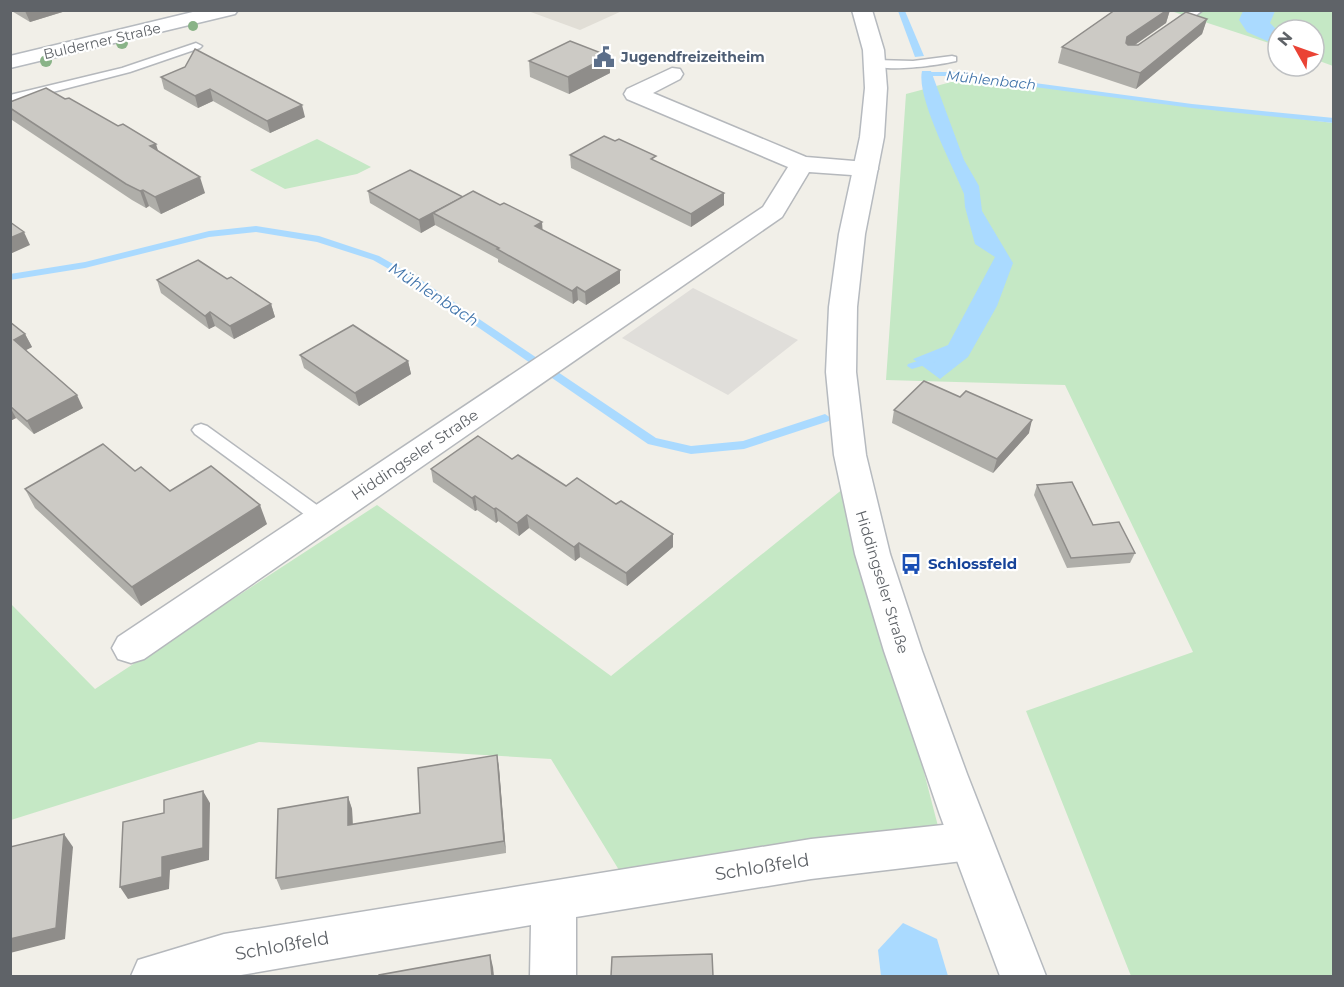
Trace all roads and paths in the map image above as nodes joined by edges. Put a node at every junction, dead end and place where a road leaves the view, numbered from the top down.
1 (228, 10) edge
2 (862, 10) edge
3 (1198, 10) edge
4 (1164, 33) edge
5 (196, 46) dead end
6 (952, 59) dead end
7 (10, 62) edge
8 (875, 63) junction
9 (672, 74) dead end
10 (10, 99) edge
11 (802, 164) junction
12 (866, 169) junction
13 (201, 430) dead end
14 (322, 518) junction
15 (130, 648) dead end
16 (970, 841) junction
17 (554, 900) junction
18 (154, 976) edge
19 (553, 976) edge
20 (1023, 976) edge

1 - 7 street, Bulderner Straße
2 - 8 street, Hiddingseler Straße
3 - 4 lane
5 - 10 lane
6 - 8 lane
8 - 12 street, Hiddingseler Straße
9 - 11 street
11 - 12 street
11 - 14 street, Hiddingseler Straße
12 - 16 street, Hiddingseler Straße
13 - 14 lane
14 - 15 street, Hiddingseler Straße
16 - 17 street, Schloßfeld
16 - 20 street, Hiddingseler Straße
17 - 18 street, Schloßfeld
17 - 19 street

